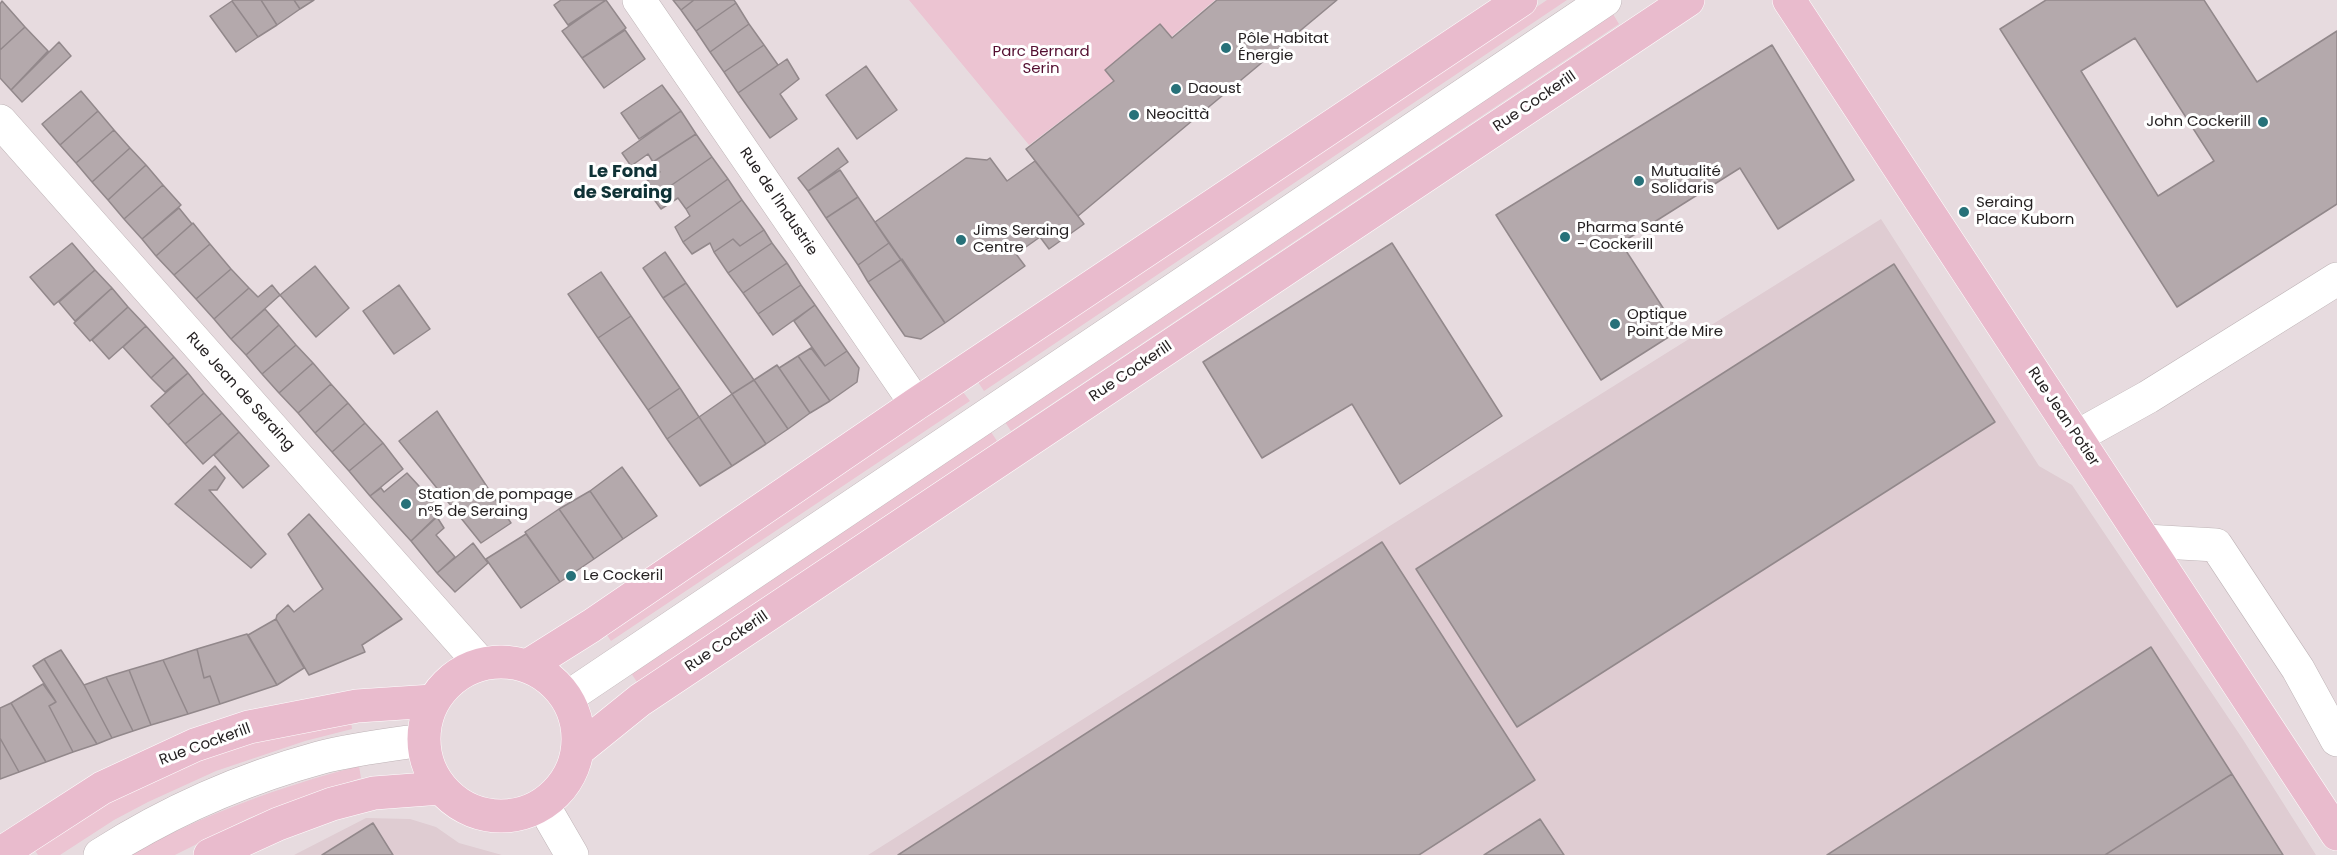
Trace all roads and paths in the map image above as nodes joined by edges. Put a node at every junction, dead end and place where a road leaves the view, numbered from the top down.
1 (639, 0) edge
2 (1521, 0) edge
3 (1605, 0) edge
4 (1688, 0) edge
5 (1789, 0) edge
6 (0, 121) edge
7 (2337, 279) edge
8 (916, 404) junction
9 (2076, 437) junction
10 (2145, 541) junction
11 (480, 663) junction
12 (529, 665) junction
13 (568, 697) junction
14 (433, 701) junction
15 (423, 740) junction
16 (2337, 740) edge
17 (578, 750) junction
18 (441, 788) junction
19 (543, 805) junction
20 (2337, 834) edge
21 (0, 854) edge
22 (100, 855) edge
23 (210, 855) edge
24 (572, 855) edge

1 - 8 street, Rue de l'Industrie
2 - 8 main road
3 - 13 street
4 - 17 main road, Rue Cockerill
5 - 9 main road, Rue Jean Potier
6 - 11 street, Rue Jean de Seraing
7 - 9 street
8 - 12 main road
9 - 10 main road, Rue Jean Potier
10 - 16 street
10 - 20 main road, Rue Jean Potier
11 - 12 main road
11 - 14 main road
12 - 13 main road
13 - 17 main road
14 - 15 main road
14 - 21 main road, Rue Cockerill
15 - 18 main road
15 - 22 street
17 - 19 main road
18 - 19 main road
18 - 23 main road
19 - 24 street

